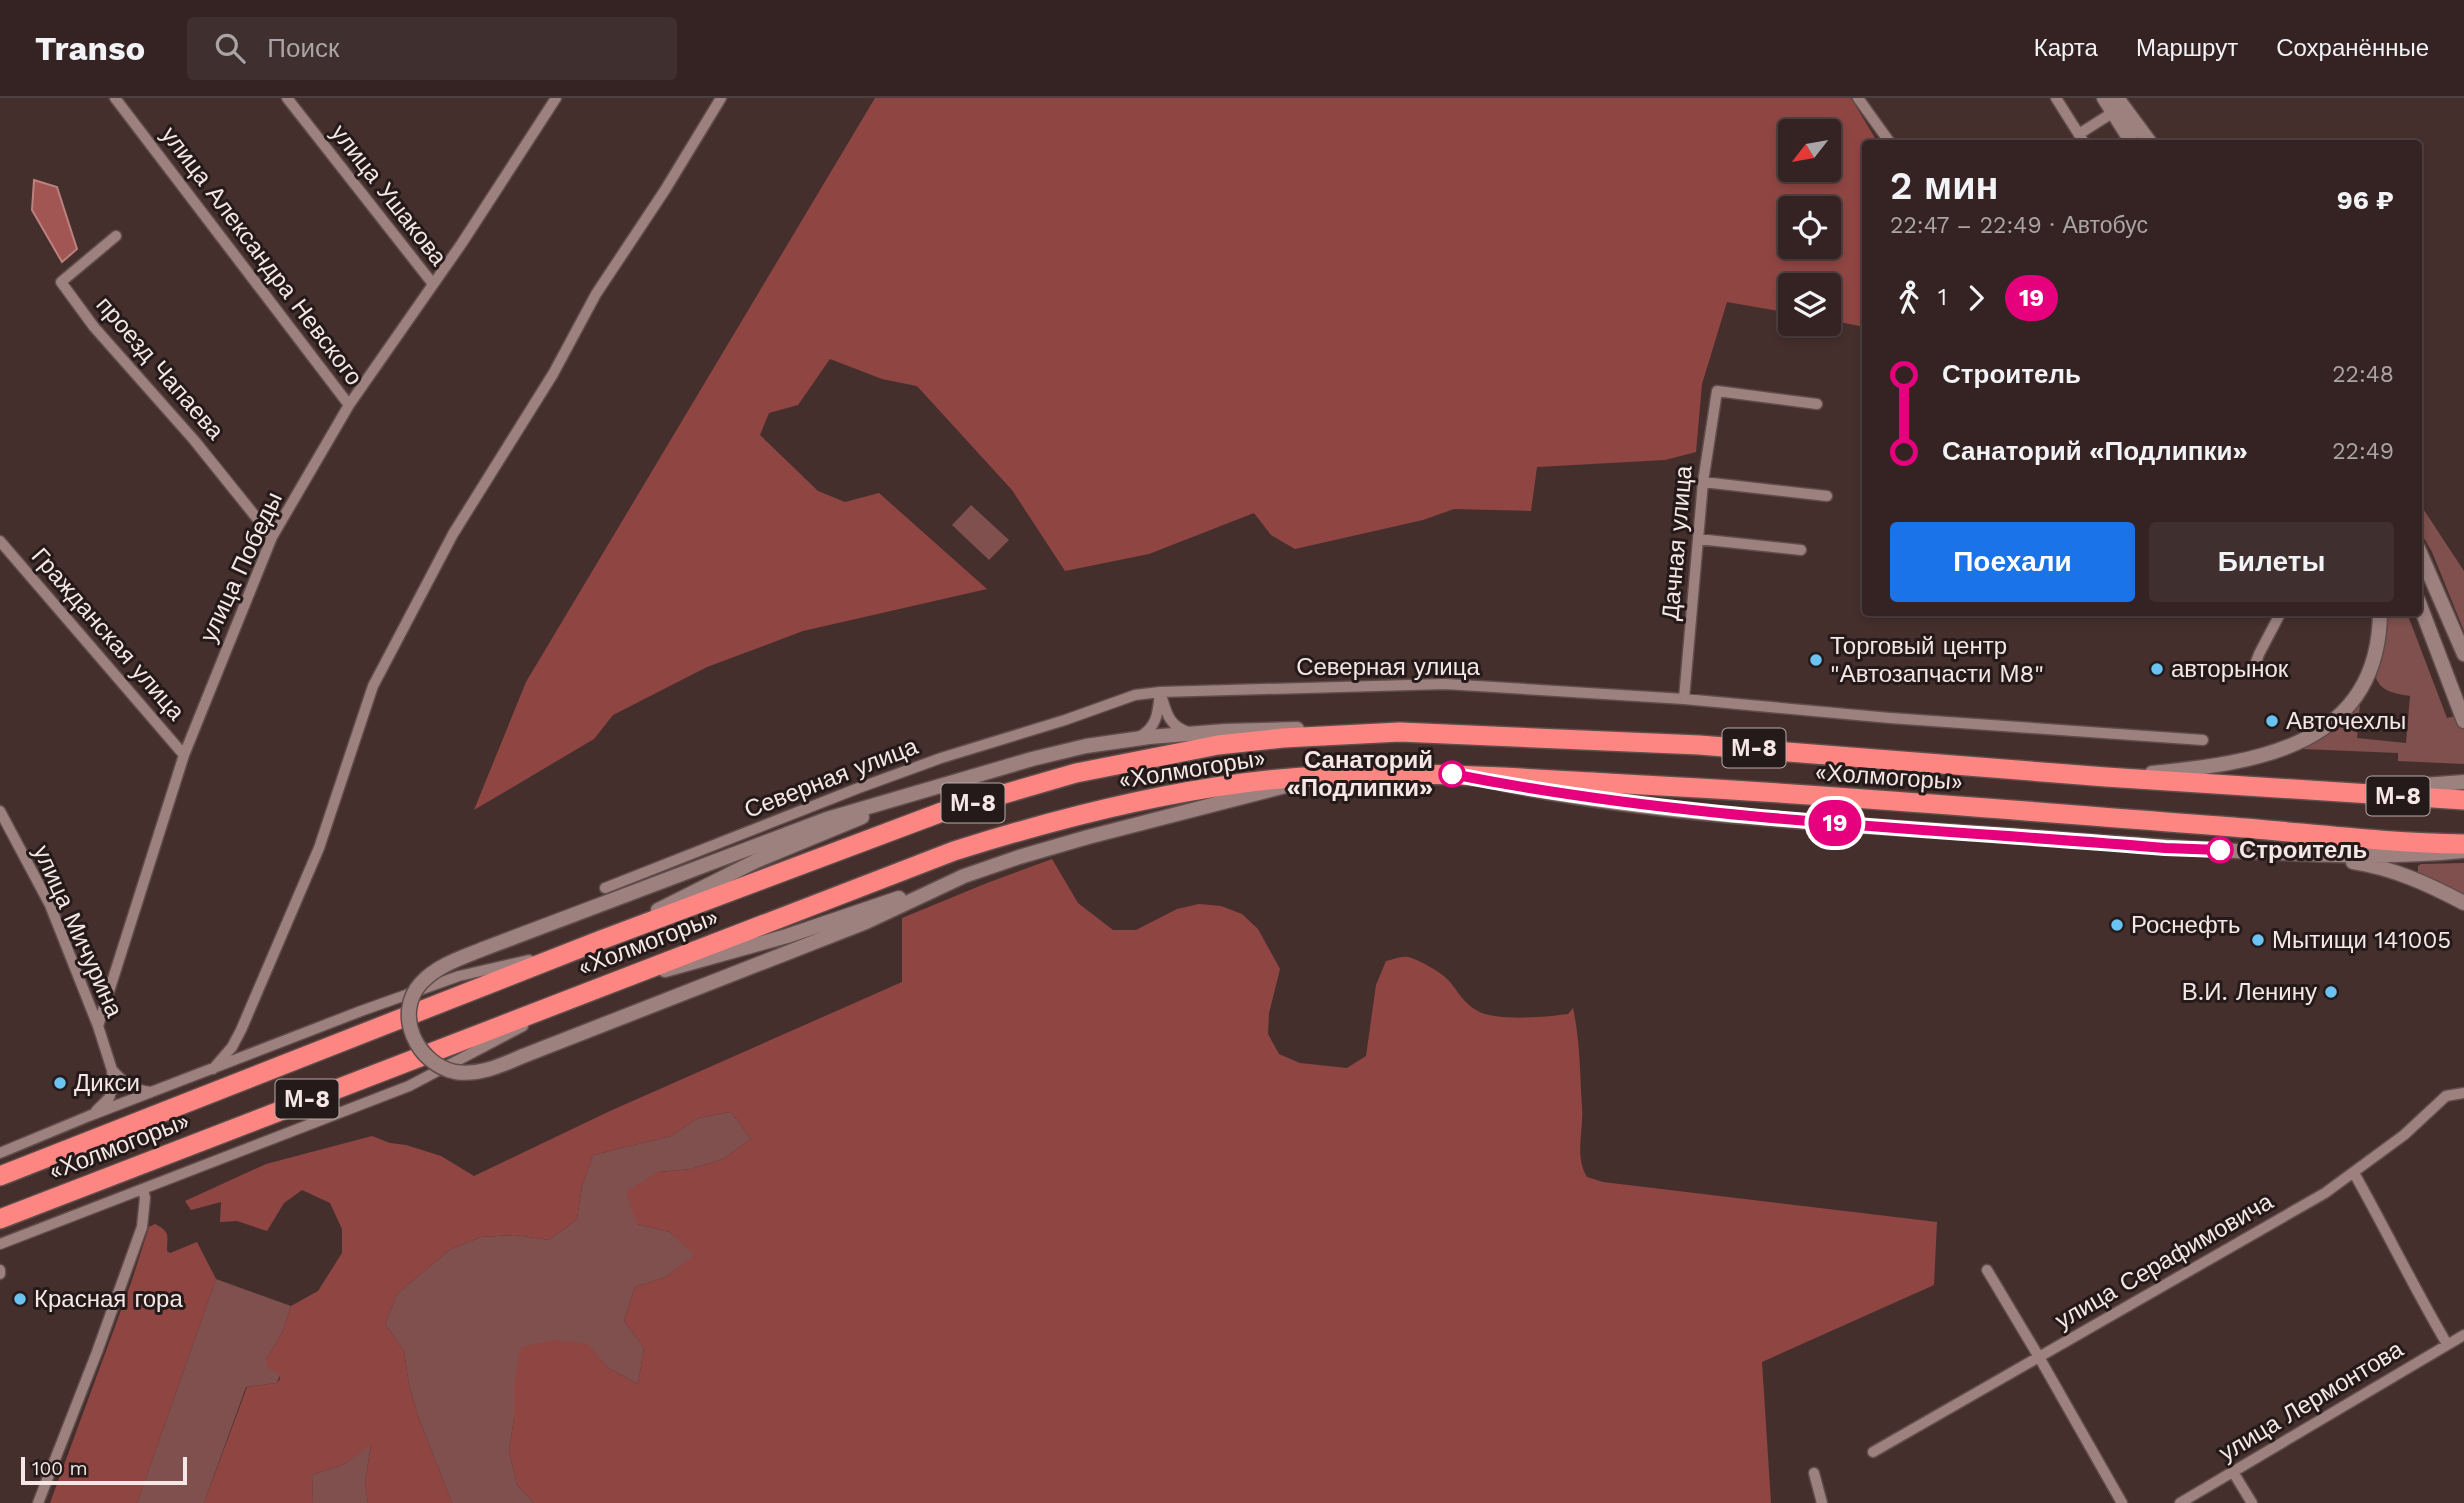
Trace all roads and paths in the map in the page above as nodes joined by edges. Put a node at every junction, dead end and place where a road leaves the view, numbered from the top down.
1 (115, 98) edge
2 (287, 98) edge
3 (556, 98) edge
4 (721, 98) edge
5 (1858, 98) edge
6 (2056, 98) edge
7 (2104, 98) edge
8 (2117, 98) edge
9 (2112, 113) junction
10 (2082, 139) edge
11 (1888, 140) edge
12 (2130, 140) edge
13 (2148, 140) edge
14 (116, 236) dead end
15 (433, 284) junction
16 (1816, 404) dead end
17 (349, 405) junction
18 (1703, 482) junction
19 (1827, 496) dead end
20 (272, 537) junction
21 (1698, 539) junction
22 (0, 541) edge
23 (1801, 551) dead end
24 (2422, 557) edge
25 (2422, 610) edge
26 (2279, 616) edge
27 (2380, 616) edge
28 (2464, 654) edge
29 (2255, 665) dead end
30 (1160, 692) junction
31 (1684, 699) junction
32 (2463, 716) edge
33 (1189, 733) junction
34 (1362, 733) junction
35 (1134, 739) junction
36 (2203, 740) dead end
37 (184, 755) junction
38 (1450, 774) junction
39 (1324, 776) junction
40 (2106, 777) junction
41 (2464, 782) edge
42 (2333, 791) junction
43 (922, 793) junction
44 (2464, 800) edge
45 (0, 811) edge
46 (2464, 844) edge
47 (2464, 851) edge
48 (2314, 855) junction
49 (964, 876) junction
50 (605, 888) dead end
51 (2464, 903) edge
52 (601, 940) junction
53 (580, 949) junction
54 (615, 981) junction
55 (590, 990) junction
56 (98, 1026) junction
57 (241, 1030) junction
58 (260, 1049) junction
59 (213, 1069) junction
60 (112, 1070) junction
61 (152, 1092) junction
62 (2464, 1093) edge
63 (89, 1116) junction
64 (0, 1153) edge
65 (2354, 1173) junction
66 (0, 1176) edge
67 (143, 1189) junction
68 (0, 1219) edge
69 (0, 1244) edge
70 (1987, 1270) dead end
71 (2464, 1335) edge
72 (2447, 1345) junction
73 (2039, 1357) junction
74 (1873, 1452) dead end
75 (2233, 1472) junction
76 (1814, 1473) dead end
77 (38, 1503) edge
78 (1822, 1503) edge
79 (2122, 1503) edge
80 (2180, 1503) edge
81 (2252, 1503) edge

1 - 17 street, улица Александра Невского
2 - 15 street, улица Ушакова
3 - 15 street, улица Победы
4 - 57 street
5 - 11 street
6 - 10 street
7 - 9 main road
8 - 13 main road
9 - 10 street
9 - 12 main road
14 - 20 street, проезд Чапаева
15 - 17 street, улица Победы
16 - 18 street, Дачная улица
17 - 20 street, улица Победы
18 - 19 street
18 - 21 street, Дачная улица
20 - 37 street, улица Победы
21 - 23 street
21 - 31 street, Дачная улица
22 - 37 street, Гражданская улица
24 - 28 main road
25 - 32 main road
26 - 29 street
27 - 40 main road
30 - 31 street, Северная улица
30 - 33 street
30 - 35 street
30 - 50 street, Северная улица
31 - 36 street, Северная улица
33 - 34 main road
33 - 35 main road
34 - 40 highway, «Холмогоры» / М-8
34 - 52 highway, «Холмогоры» / М-8
35 - 43 main road
37 - 56 street, улица Победы
38 - 39 highway, «Холмогоры» / М-8
38 - 46 highway, «Холмогоры» / М-8
38 - 48 main road
39 - 49 main road
39 - 54 highway, «Холмогоры» / М-8
40 - 42 highway, «Холмогоры» / М-8
41 - 42 main road
42 - 44 highway, «Холмогоры» / М-8
43 - 49 main road, bridge
43 - 52 main road
45 - 56 street, улица Мичурина
47 - 48 main road
48 - 51 main road
49 - 54 main road
52 - 53 highway, «Холмогоры» / М-8
53 - 58 street
53 - 66 highway, «Холмогоры» / М-8
54 - 55 highway, «Холмогоры» / М-8
55 - 67 street
55 - 68 highway, «Холмогоры» / М-8
56 - 60 street, улица Мичурина
57 - 58 street
57 - 59 street
58 - 59 street
59 - 61 street
60 - 61 street
60 - 63 street, улица Мичурина
61 - 63 street
62 - 65 street, улица Серафимовича
63 - 64 street
65 - 72 street
65 - 73 street, улица Серафимовича
67 - 69 street
67 - 77 street
70 - 73 street
71 - 72 street, улица Лермонтова
72 - 75 street, улица Лермонтова
73 - 74 street, улица Серафимовича
73 - 79 street
75 - 80 street, улица Лермонтова
75 - 81 street
76 - 78 street

